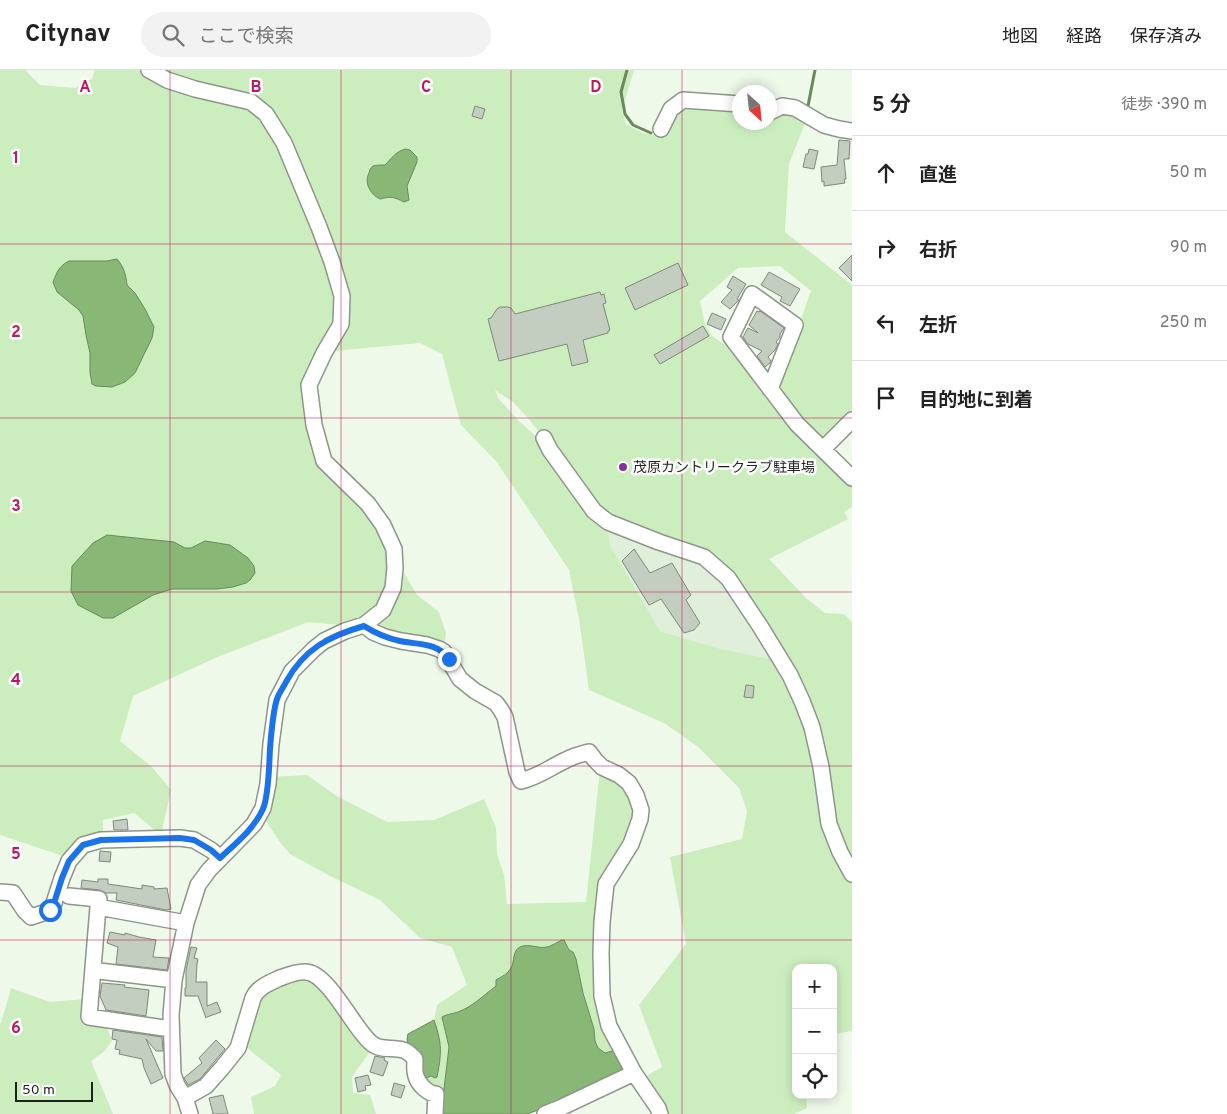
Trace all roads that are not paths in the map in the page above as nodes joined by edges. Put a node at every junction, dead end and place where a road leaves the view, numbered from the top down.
1 (149, 70) edge
2 (732, 103) edge
3 (777, 108) edge
4 (661, 129) dead end
5 (852, 131) edge
6 (770, 389) junction
7 (852, 420) edge
8 (544, 438) dead end
9 (823, 449) junction
10 (852, 478) edge
11 (364, 626) junction
12 (220, 858) junction
13 (852, 874) edge
14 (0, 892) edge
15 (69, 896) dead end
16 (98, 907) junction
17 (186, 923) junction
18 (99, 971) dead end
19 (174, 980) junction
20 (171, 1029) junction
21 (634, 1073) junction
22 (185, 1098) junction
23 (190, 1114) edge
24 (435, 1114) edge
25 (545, 1114) edge
26 (660, 1114) edge

1 - 11 street
2 - 4 street
3 - 5 street
6 - 6 street
6 - 9 street
7 - 9 street
8 - 13 street
9 - 10 street
11 - 12 street
11 - 21 street
12 - 14 street
12 - 17 street
15 - 16 street
16 - 17 street
16 - 20 street
17 - 19 street
18 - 19 street
19 - 20 street
20 - 22 street
21 - 25 street
21 - 26 street
22 - 23 street
22 - 24 street

